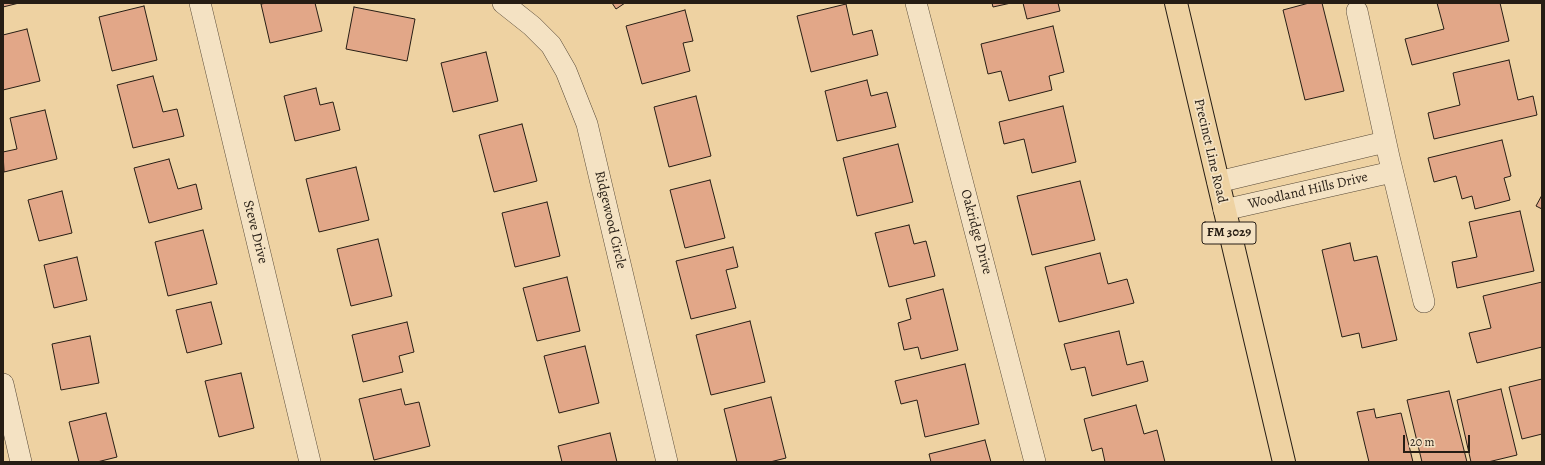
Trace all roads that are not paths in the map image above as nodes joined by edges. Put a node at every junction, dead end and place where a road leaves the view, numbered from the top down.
1 (200, 3) edge
2 (503, 3) edge
3 (916, 3) edge
4 (1176, 3) edge
5 (1357, 11) dead end
6 (1385, 142) junction
7 (1392, 172) junction
8 (1218, 182) junction
9 (1224, 210) junction
10 (1424, 302) dead end
11 (3, 384) edge
12 (22, 462) edge
13 (310, 462) edge
14 (667, 462) edge
15 (1035, 462) edge
16 (1284, 462) edge

1 - 13 street, Steve Drive
2 - 14 street, Ridgewood Circle
3 - 15 street, Oakridge Drive
4 - 8 main road, Precinct Line Road / FM 3029
5 - 6 street
6 - 7 street
6 - 8 street
7 - 9 street, Woodland Hills Drive
7 - 10 street
8 - 9 main road, Precinct Line Road / FM 3029
9 - 16 main road, Precinct Line Road / FM 3029
11 - 12 street

